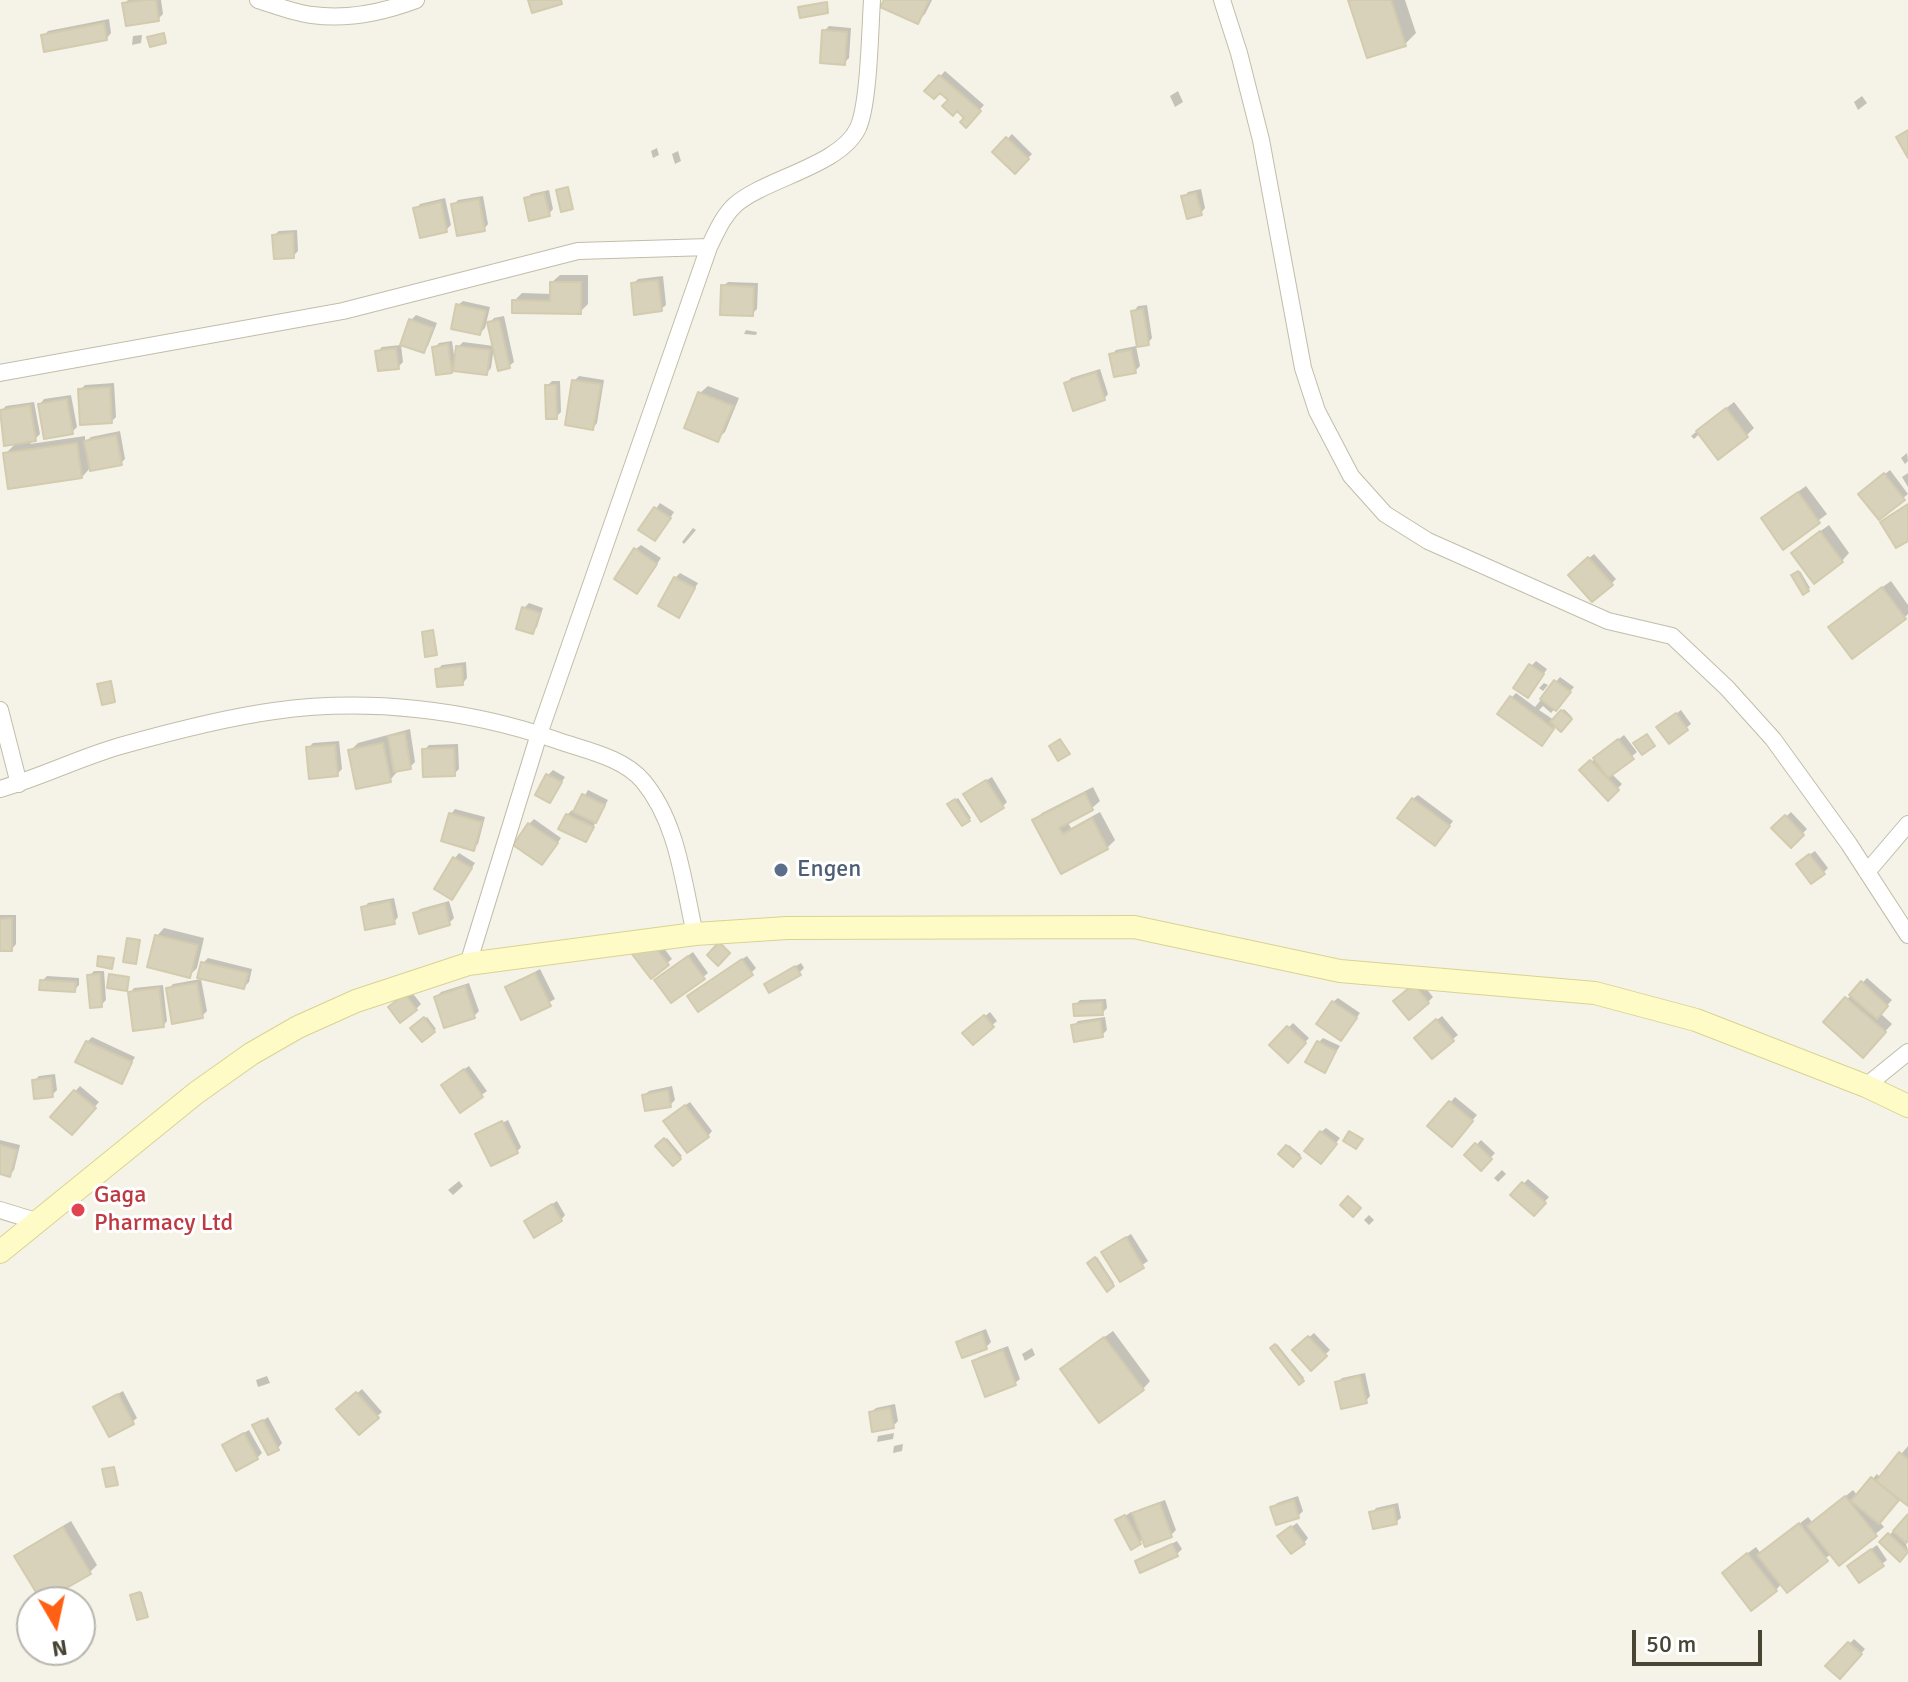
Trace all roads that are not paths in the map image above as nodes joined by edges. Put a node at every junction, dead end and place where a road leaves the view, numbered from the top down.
1 (258, 0) edge
2 (416, 0) edge
3 (872, 0) edge
4 (1222, 0) edge
5 (709, 247) junction
6 (0, 373) edge
7 (0, 710) edge
8 (539, 734) junction
9 (19, 784) junction
10 (0, 789) edge
11 (1908, 824) edge
12 (1867, 872) junction
13 (695, 934) junction
14 (1908, 935) edge
15 (468, 964) junction
16 (1908, 1052) edge
17 (1866, 1086) junction
18 (1908, 1106) edge
19 (0, 1210) edge
20 (39, 1222) junction
21 (0, 1252) edge

1 - 2 street
3 - 5 street
4 - 12 street
5 - 6 street
5 - 8 street
7 - 9 street
8 - 9 street
8 - 13 street
8 - 15 street
9 - 10 street
11 - 12 street
12 - 14 street
13 - 15 main road
13 - 17 main road
15 - 20 main road
16 - 17 street
17 - 18 main road
19 - 20 street
20 - 21 main road

